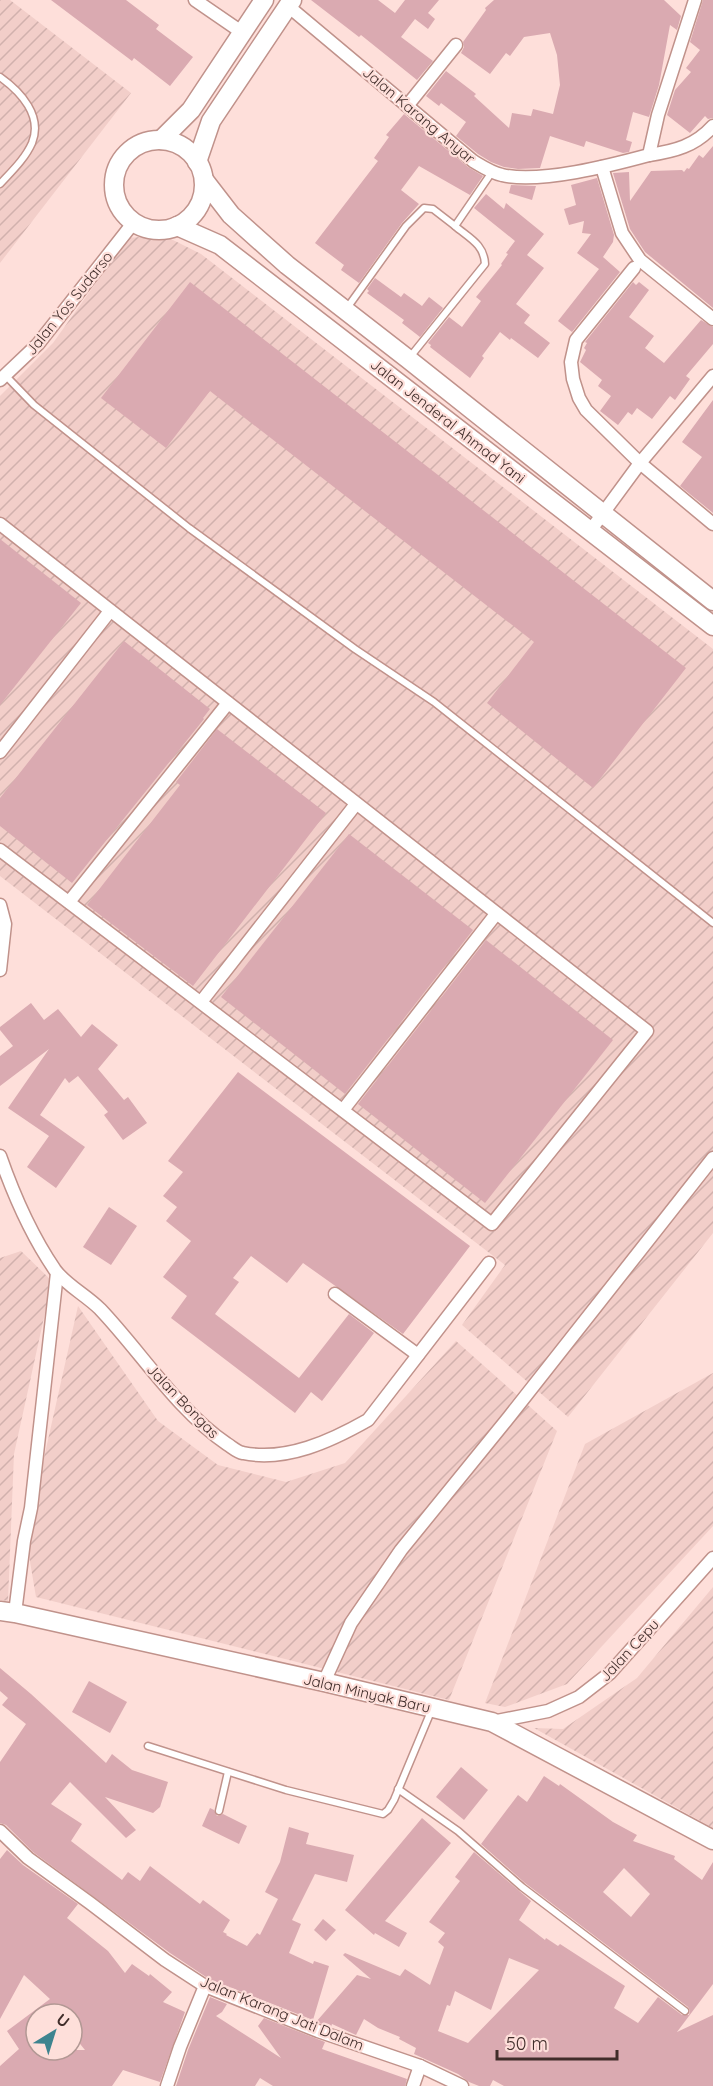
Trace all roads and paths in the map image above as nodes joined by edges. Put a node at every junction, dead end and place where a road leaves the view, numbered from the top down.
1 (195, 0) edge
2 (264, 0) edge
3 (694, 0) edge
4 (290, 3) edge
5 (243, 33) junction
6 (456, 45) dead end
7 (0, 76) edge
8 (407, 105) junction
9 (713, 126) edge
10 (161, 140) junction
11 (649, 155) junction
12 (197, 162) junction
13 (605, 167) junction
14 (492, 172) junction
15 (204, 180) junction
16 (0, 184) edge
17 (134, 222) junction
18 (177, 226) junction
19 (455, 226) junction
20 (634, 268) dead end
21 (345, 310) junction
22 (713, 319) edge
23 (408, 359) junction
24 (713, 376) edge
25 (3, 378) edge
26 (637, 467) junction
27 (603, 514) junction
28 (0, 524) edge
29 (713, 524) edge
30 (590, 531) junction
31 (650, 551) junction
32 (638, 568) junction
33 (713, 601) edge
34 (110, 611) junction
35 (713, 626) edge
36 (228, 704) junction
37 (0, 752) edge
38 (356, 804) junction
39 (0, 850) edge
40 (69, 902) junction
41 (0, 905) edge
42 (496, 914) junction
43 (713, 923) edge
44 (0, 970) edge
45 (201, 1002) junction
46 (343, 1110) junction
47 (0, 1156) edge
48 (713, 1158) edge
49 (489, 1263) dead end
50 (57, 1272) junction
51 (335, 1294) dead end
52 (418, 1355) junction
53 (713, 1558) edge
54 (5, 1613) edge
55 (324, 1682) junction
56 (432, 1708) junction
57 (492, 1722) junction
58 (148, 1746) dead end
59 (228, 1772) junction
60 (398, 1789) junction
61 (219, 1810) dead end
62 (0, 1831) edge
63 (712, 1839) edge
64 (205, 1986) junction
65 (685, 2011) dead end
66 (420, 2066) junction
67 (167, 2086) edge
68 (413, 2086) edge
69 (462, 2086) edge

1 - 5 street
2 - 5 main road
3 - 11 street
4 - 8 street, Jalan Karang Anyar
4 - 12 main road
5 - 10 main road
6 - 8 street
7 - 16 lane
8 - 14 street, Jalan Karang Anyar
9 - 11 street
10 - 12 main road
10 - 17 main road
11 - 13 street, Jalan Karang Anyar
12 - 15 main road
13 - 14 street, Jalan Karang Anyar
13 - 22 street
14 - 19 lane
15 - 18 main road
15 - 21 main road, Jalan Jenderal Ahmad Yani
17 - 18 main road
17 - 25 street, Jalan Yos Sudarso
18 - 30 main road, Jalan Jenderal Ahmad Yani
19 - 21 lane
19 - 23 lane
20 - 26 street
21 - 23 main road, Jalan Jenderal Ahmad Yani
23 - 27 main road, Jalan Jenderal Ahmad Yani
24 - 26 street
25 - 43 lane
26 - 27 street
26 - 29 street
27 - 30 street
27 - 31 main road, Jalan Jenderal Ahmad Yani
28 - 34 street
30 - 32 main road, Jalan Jenderal Ahmad Yani
31 - 32 main road
31 - 33 main road, Jalan Jenderal Ahmad Yani
32 - 35 main road, Jalan Jenderal Ahmad Yani
34 - 36 street
34 - 37 street
36 - 38 street
36 - 40 street
38 - 42 street
38 - 45 street
39 - 40 street
40 - 45 street
41 - 44 street
42 - 46 street
42 - 46 street
45 - 46 street
47 - 50 street, Jalan Bongas
48 - 55 street
49 - 52 street, Jalan Bongas
50 - 52 street, Jalan Bongas
50 - 54 street
51 - 52 street
53 - 57 street, Jalan Cepu
54 - 55 main road, Jalan Minyak Baru
55 - 56 main road, Jalan Minyak Baru
56 - 57 main road, Jalan Minyak Baru
56 - 60 lane
57 - 63 main road, Jalan Minyak Baru
58 - 59 lane
59 - 60 lane
59 - 61 lane
60 - 65 lane
62 - 64 street, Jalan Karang Jati Dalam
64 - 66 street, Jalan Karang Jati Dalam
64 - 67 street
66 - 68 street
66 - 69 street, Jalan Karang Jati Dalam

